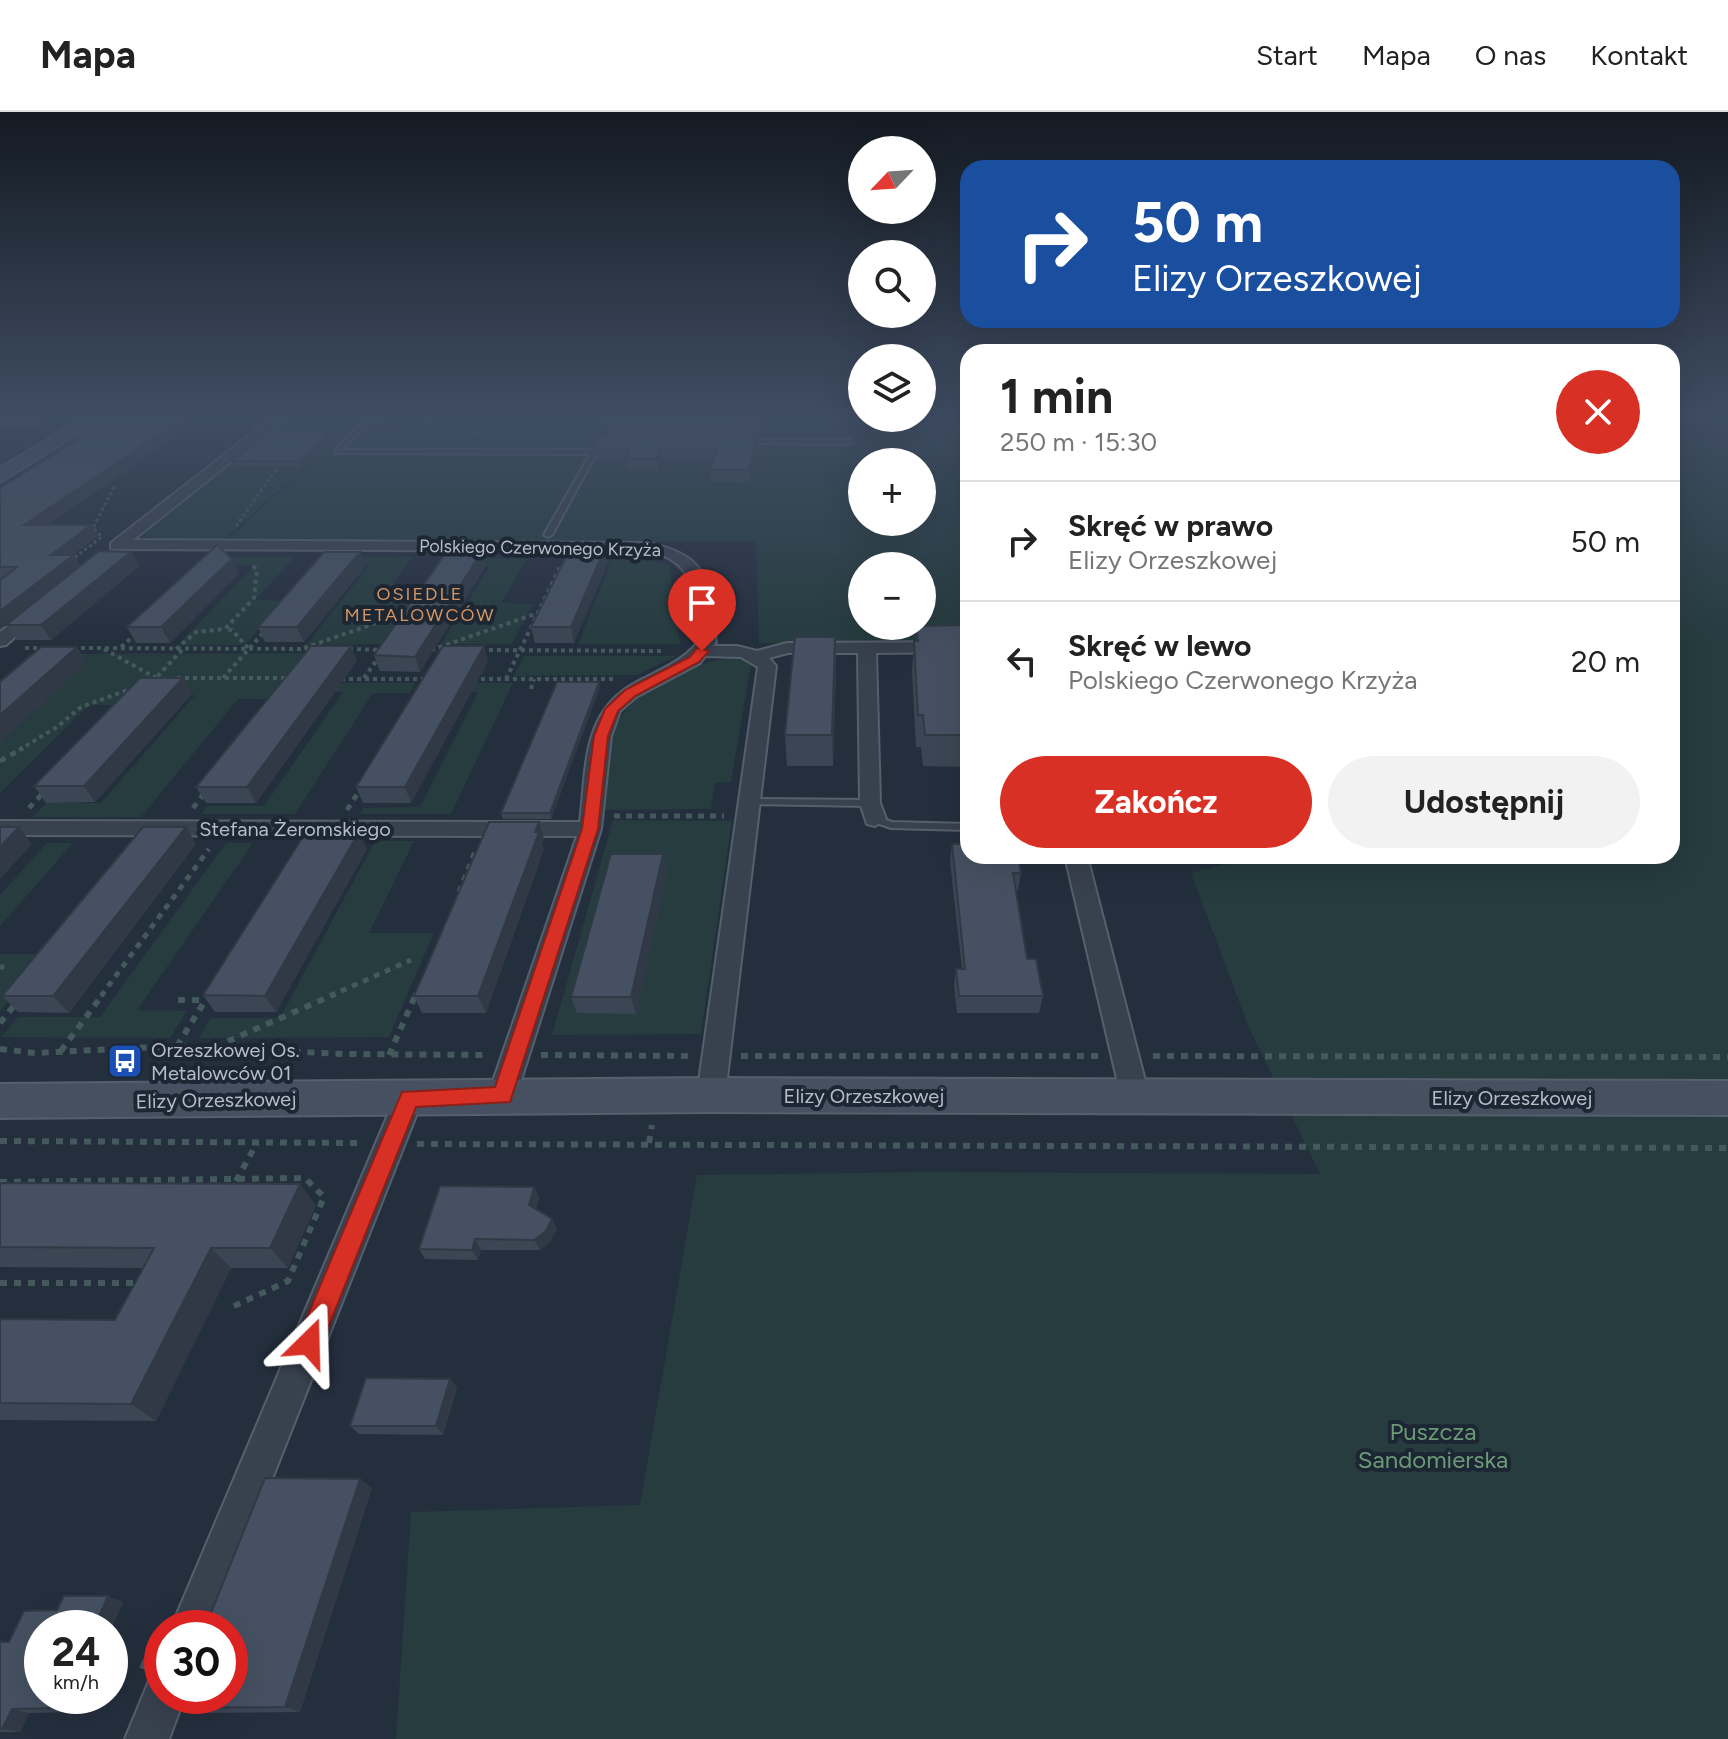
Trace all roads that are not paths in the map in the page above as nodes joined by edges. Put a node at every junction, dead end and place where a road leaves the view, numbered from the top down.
1 (191, 492) edge
2 (572, 492) edge
3 (548, 535) dead end
4 (119, 544) junction
5 (103, 556) edge
6 (43, 604) edge
7 (0, 641) edge
8 (867, 647) junction
9 (960, 647) edge
10 (702, 651) junction
11 (758, 656) junction
12 (749, 809) junction
13 (872, 811) junction
14 (591, 822) junction
15 (960, 827) edge
16 (0, 828) edge
17 (1078, 864) edge
18 (711, 1095) junction
19 (502, 1096) junction
20 (1135, 1096) junction
21 (409, 1098) junction
22 (1728, 1098) edge
23 (0, 1101) edge
24 (199, 1610) edge
25 (157, 1714) edge
26 (147, 1739) edge

1 - 4 street
2 - 3 lane
4 - 5 street
4 - 10 street, Polskiego Czerwonego Krzyża
6 - 7 street
8 - 9 street
8 - 11 street
8 - 13 street
10 - 11 street
10 - 14 street
11 - 12 street
12 - 13 lane
12 - 18 street
13 - 15 lane
14 - 16 street, Stefana Żeromskiego
14 - 19 street
17 - 20 street
18 - 19 street, Elizy Orzeszkowej
18 - 20 street, Elizy Orzeszkowej
19 - 21 street, Elizy Orzeszkowej
20 - 22 street, Elizy Orzeszkowej
21 - 23 street, Elizy Orzeszkowej
21 - 24 street
25 - 26 street

